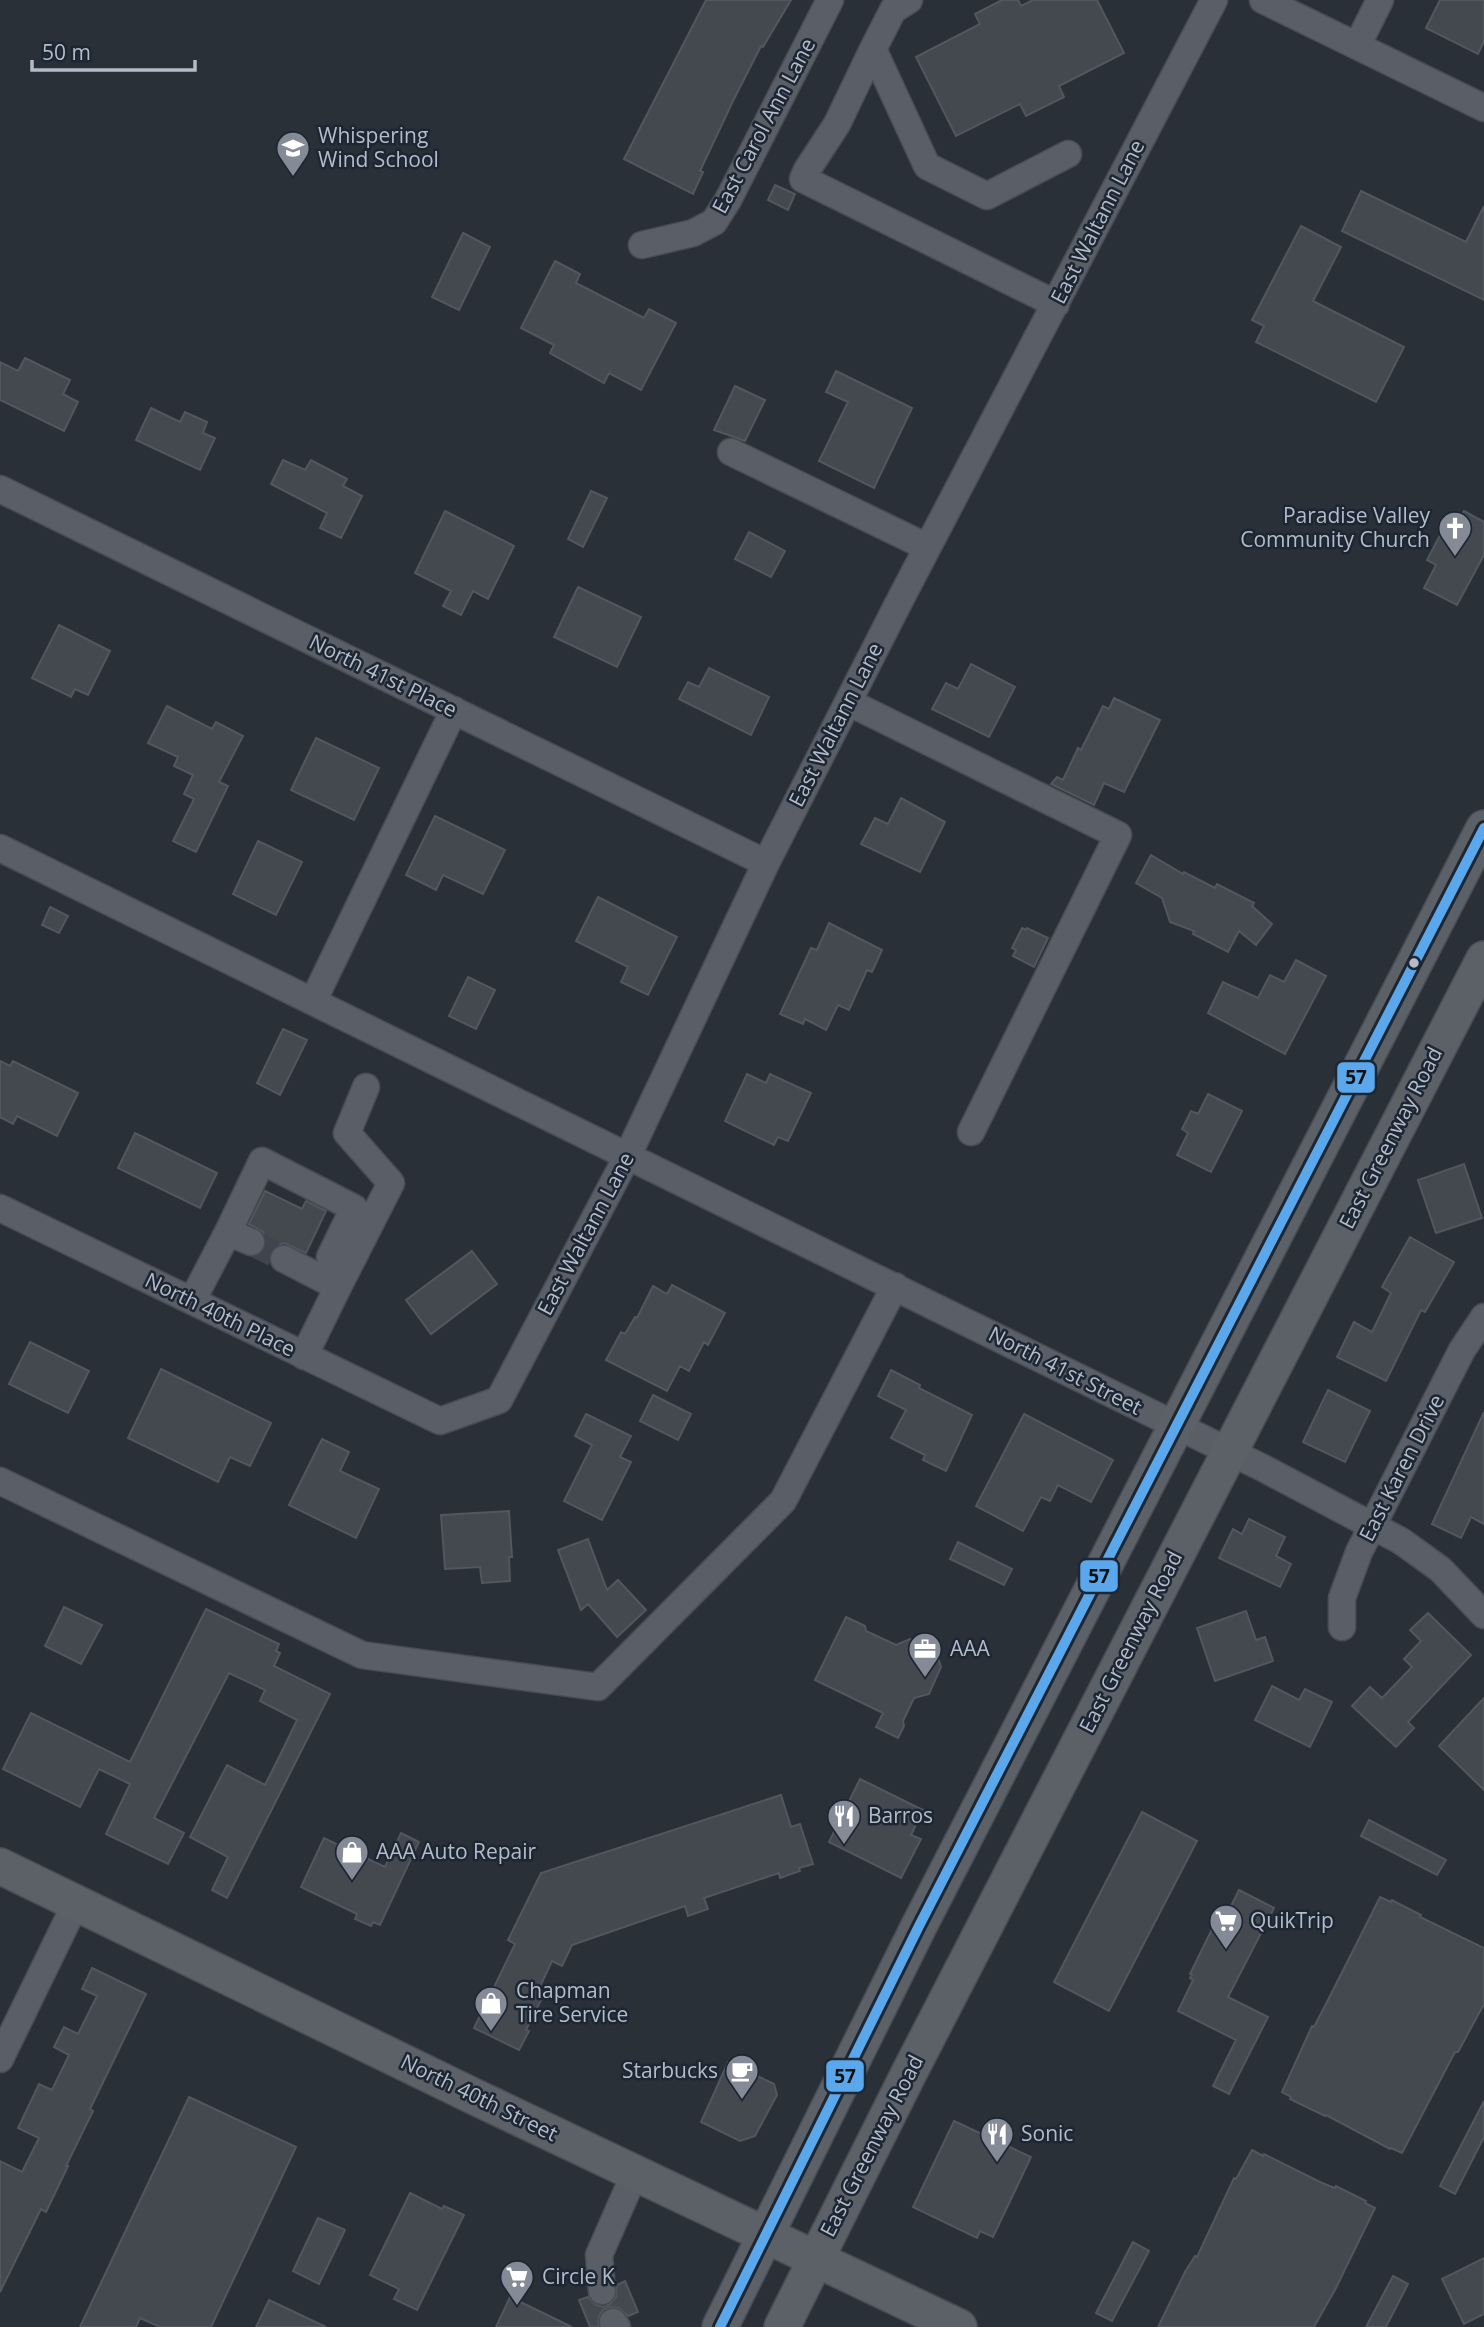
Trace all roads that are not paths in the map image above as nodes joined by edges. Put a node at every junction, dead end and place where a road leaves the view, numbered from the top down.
1 (830, 0) edge
2 (909, 0) edge
3 (1214, 0) edge
4 (1263, 0) edge
5 (1380, 0) edge
6 (1357, 46) junction
7 (873, 49) junction
8 (1484, 108) edge
9 (1068, 154) dead end
10 (642, 245) dead end
11 (1056, 304) junction
12 (731, 452) dead end
13 (0, 489) edge
14 (927, 547) junction
15 (848, 702) junction
16 (454, 710) junction
17 (1482, 837) edge
18 (0, 848) edge
19 (766, 863) junction
20 (1484, 959) edge
21 (318, 991) dead end
22 (366, 1087) dead end
23 (1342, 1105) junction
24 (971, 1132) dead end
25 (1394, 1132) junction
26 (628, 1155) junction
27 (0, 1208) edge
28 (330, 1257) dead end
29 (284, 1259) tunnel mouth
30 (895, 1286) junction
31 (338, 1287) junction
32 (192, 1301) junction
33 (1484, 1317) edge
34 (304, 1356) junction
35 (440, 1422) joint
36 (1177, 1426) junction
37 (1229, 1452) junction
38 (0, 1481) edge
39 (1372, 1525) junction
40 (1484, 1615) edge
41 (1342, 1627) dead end
42 (0, 1866) edge
43 (76, 1903) junction
44 (1, 2056) edge
45 (635, 2173) junction
46 (764, 2235) junction
47 (815, 2259) junction
48 (602, 2291) dead end
49 (720, 2327) edge
50 (782, 2327) edge
51 (959, 2327) edge

1 - 10 street, East Carol Ann Lane
2 - 7 street
3 - 11 street, East Waltann Lane
4 - 6 street
5 - 6 street
6 - 8 street
7 - 9 street
7 - 11 street
11 - 14 street, East Waltann Lane
12 - 14 street
13 - 16 street, North 41st Place
14 - 15 street, East Waltann Lane
15 - 19 street, East Waltann Lane
15 - 24 street
16 - 19 street, North 41st Place
16 - 21 street
17 - 23 main road
18 - 26 street, North 41st Street
19 - 26 street, East Waltann Lane
20 - 25 main road, East Greenway Road
22 - 31 street
23 - 25 main road
23 - 36 main road
25 - 37 main road, East Greenway Road
26 - 30 street, North 41st Street
26 - 35 street, East Waltann Lane
27 - 32 street, North 40th Place
28 - 32 street
29 - 31 street
30 - 36 street, North 41st Street
30 - 38 street
31 - 34 street
32 - 34 street, North 40th Place
33 - 39 street, East Karen Drive
34 - 35 street, North 40th Place
36 - 37 street, North 41st Street
36 - 46 main road
37 - 39 street, North 41st Street
37 - 47 main road, East Greenway Road
39 - 40 street, North 41st Street
39 - 41 street, East Karen Drive
42 - 43 main road, North 40th Street
43 - 44 street
43 - 45 main road, North 40th Street
45 - 46 main road, North 40th Street
45 - 48 street
46 - 47 main road, North 40th Street
46 - 49 main road
47 - 50 main road, East Greenway Road
47 - 51 main road, North 40th Street

